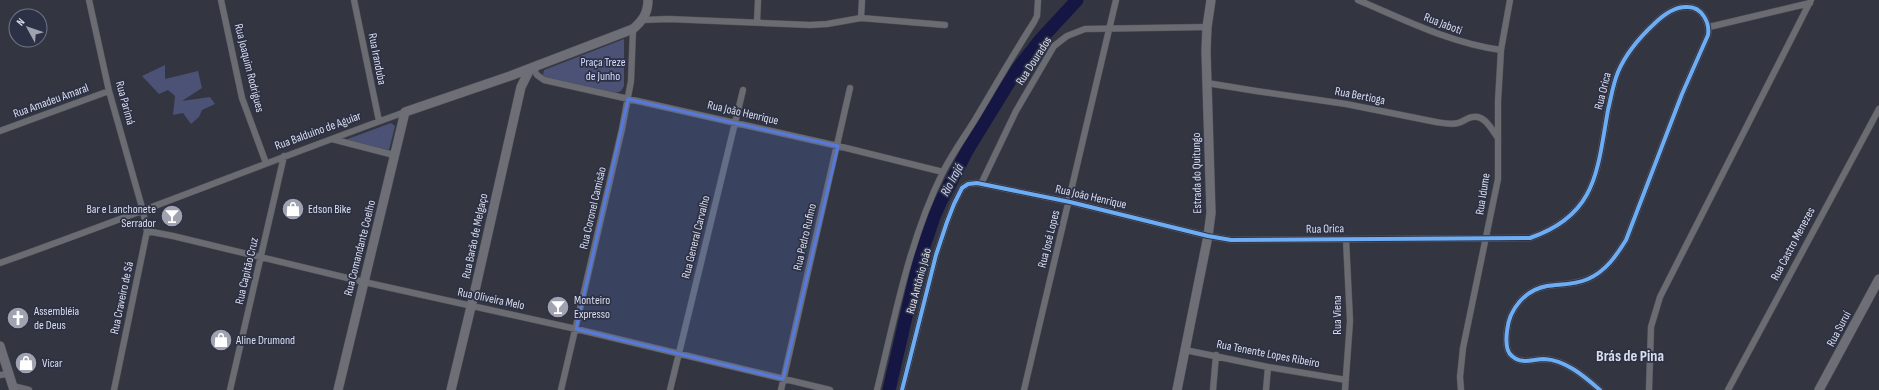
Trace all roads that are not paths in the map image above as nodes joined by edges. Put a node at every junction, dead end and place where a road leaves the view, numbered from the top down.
1 (89, 0) edge
2 (222, 0) edge
3 (354, 0) edge
4 (648, 0) edge
5 (758, 0) edge
6 (862, 0) edge
7 (1038, 0) edge
8 (1116, 0) edge
9 (1211, 0) edge
10 (1358, 0) edge
11 (1510, 0) edge
12 (1811, 2) edge
13 (862, 18) junction
14 (643, 20) junction
15 (757, 22) junction
16 (945, 25) dead end
17 (1207, 27) junction
18 (1709, 27) junction
19 (1110, 28) junction
20 (633, 29) junction
21 (1501, 50) junction
22 (531, 68) junction
23 (510, 76) junction
24 (539, 77) junction
25 (1207, 83) junction
26 (521, 85) junction
27 (850, 88) dead end
28 (743, 90) dead end
29 (109, 91) junction
30 (628, 99) junction
31 (1879, 109) edge
32 (405, 112) junction
33 (379, 122) junction
34 (736, 123) junction
35 (0, 131) edge
36 (1498, 138) junction
37 (332, 140) junction
38 (838, 146) junction
39 (394, 155) junction
40 (284, 156) junction
41 (266, 163) junction
42 (943, 172) junction
43 (968, 184) joint
44 (981, 184) junction
45 (1070, 202) junction
46 (144, 211) junction
47 (147, 231) junction
48 (1208, 236) junction
49 (1486, 238) junction
50 (1346, 239) junction
51 (261, 257) junction
52 (0, 263) edge
53 (1879, 279) edge
54 (364, 282) junction
55 (472, 306) junction
56 (576, 329) junction
57 (0, 346) edge
58 (1185, 350) junction
59 (678, 354) junction
60 (1216, 355) junction
61 (1268, 367) junction
62 (4, 374) edge
63 (783, 379) junction
64 (1346, 380) junction
65 (13, 388) edge
66 (29, 390) edge
67 (114, 390) edge
68 (230, 390) edge
69 (338, 390) edge
70 (451, 390) edge
71 (561, 390) edge
72 (670, 390) edge
73 (781, 390) edge
74 (830, 390) edge
75 (877, 390) edge
76 (902, 390) edge
77 (1024, 390) edge
78 (1177, 390) edge
79 (1213, 390) edge
80 (1266, 390) edge
81 (1346, 390) edge
82 (1461, 390) edge
83 (1600, 390) edge
84 (1649, 390) edge
85 (1728, 390) edge
86 (1819, 390) edge

1 - 29 street, Rua Parimá
2 - 41 street, Rua Joaquim Rodrigues
3 - 33 street, Rua Iranduba
4 - 14 street
5 - 15 street
6 - 13 street
7 - 42 street, Rua Antônio João
8 - 19 street, Rua José Lopes
9 - 17 street, Estrada do Quitungo
10 - 21 street, Rua Jaboti
11 - 21 street, Rua Idume
12 - 18 street
12 - 84 street
13 - 15 street
13 - 16 street
14 - 15 street
14 - 20 street, Rua Balduino de Aguiar
17 - 19 street, Rua Dourados
17 - 25 street, Estrada do Quitungo
18 - 49 street, Rua Orica
18 - 83 street
19 - 44 street, Rua Dourados
19 - 45 street, Rua José Lopes
20 - 22 street, Rua Balduino de Aguiar
20 - 30 street, Rua Coronel Camisão
21 - 36 street, Rua Idume
22 - 23 street, Rua Balduino de Aguiar
22 - 24 street
22 - 26 street, Rua Barão de Melgaço
23 - 26 street
23 - 32 street, Rua Balduino de Aguiar
24 - 26 street
24 - 30 street, Rua João Henrique
25 - 36 street, Rua Bertioga
25 - 48 street, Estrada do Quitungo
26 - 55 street, Rua Barão de Melgaço
27 - 38 street, Rua Pedro Rufino
28 - 34 street, Rua General Carvalho
29 - 35 street, Rua Amadeu Amaral
29 - 46 street, Rua Parimá
30 - 34 street, Rua João Henrique
30 - 56 street, Rua Coronel Camisão
31 - 85 street, Rua Castro Menezes
32 - 33 street, Rua Balduino de Aguiar
32 - 39 street, Rua Comandante Coelho
33 - 37 street, Rua Balduino de Aguiar
34 - 38 street, Rua João Henrique
34 - 59 street, Rua General Carvalho
36 - 49 street, Rua Idume
37 - 39 street
37 - 40 street, Rua Balduino de Aguiar
38 - 42 street, Rua João Henrique
38 - 63 street, Rua Pedro Rufino
39 - 54 street, Rua Comandante Coelho
40 - 41 street, Rua Balduino de Aguiar
40 - 51 street, Rua Capitão Cruz
41 - 46 street, Rua Balduino de Aguiar
42 - 75 street, Rua Antônio João
43 - 44 street, Rua João Henrique
43 - 76 street, Rua Antônio João
44 - 45 street, Rua João Henrique
45 - 48 street, Rua João Henrique
45 - 77 street, Rua José Lopes
46 - 47 street, Rua Craveiro de Sá
46 - 52 street, Rua Balduino de Aguiar
47 - 51 street, Rua Oliveira Melo
47 - 67 street, Rua Craveiro de Sá
48 - 50 street, Rua Orica
48 - 58 street, Estrada do Quitungo
49 - 50 street, Rua Orica
49 - 82 street, Rua Idume
50 - 64 street, Rua Viena
51 - 54 street, Rua Oliveira Melo
51 - 68 street, Rua Capitão Cruz
53 - 86 street, Rua Suruí
54 - 55 street, Rua Oliveira Melo
54 - 69 street, Rua Comandante Coelho
55 - 56 street, Rua Oliveira Melo
55 - 70 street, Rua Barão de Melgaço
56 - 59 street, Rua Oliveira Melo
56 - 71 street, Rua Coronel Camisão
57 - 62 street
58 - 60 street, Rua Tenente Lopes Ribeiro
58 - 78 street, Estrada do Quitungo
59 - 63 street, Rua Oliveira Melo
59 - 72 street, Rua General Carvalho
60 - 61 street, Rua Tenente Lopes Ribeiro
60 - 79 street
61 - 64 street, Rua Tenente Lopes Ribeiro
61 - 80 street
62 - 65 street
63 - 73 street, Rua Pedro Rufino
63 - 74 street, Rua Oliveira Melo
64 - 81 street, Rua Viena
65 - 66 street

